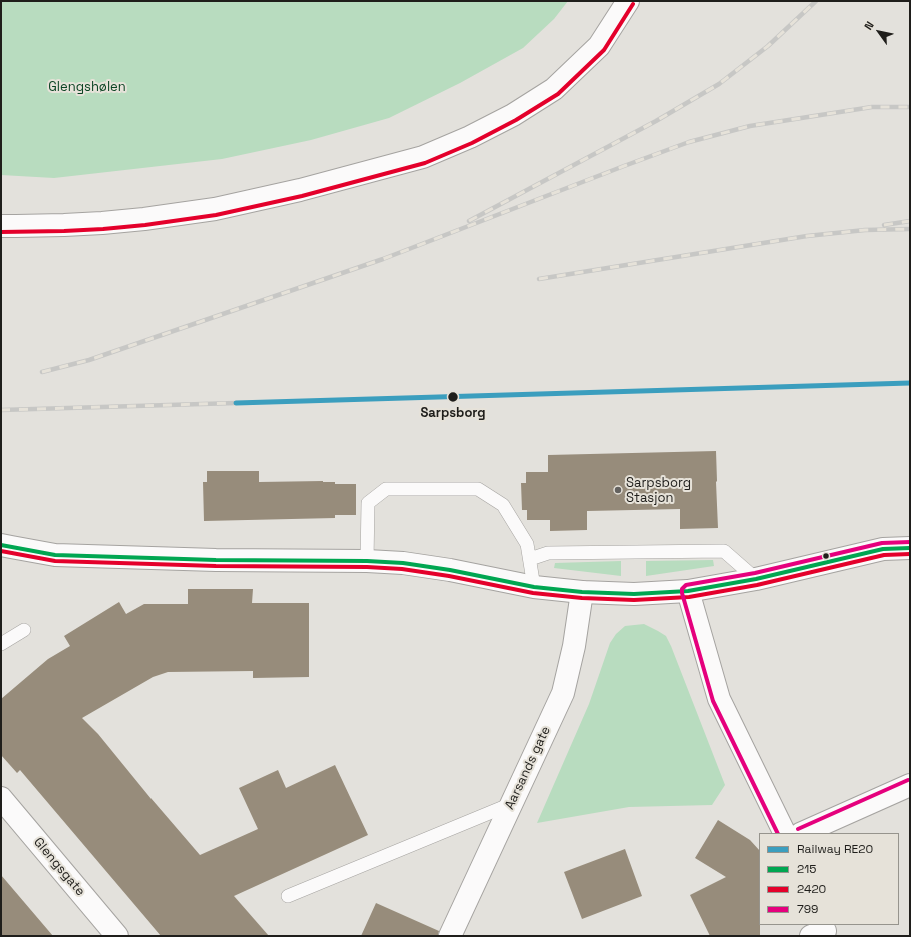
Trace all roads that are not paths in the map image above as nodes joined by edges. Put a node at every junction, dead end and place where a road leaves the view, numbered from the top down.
1 (628, 1) edge
2 (1, 226) edge
3 (1, 545) edge
4 (910, 548) edge
5 (530, 559) junction
6 (367, 561) junction
7 (756, 579) junction
8 (534, 587) junction
9 (688, 591) junction
10 (582, 592) junction
11 (24, 630) dead end
12 (1, 644) edge
13 (910, 785) edge
14 (1, 798) edge
15 (511, 804) junction
16 (785, 833) edge
17 (802, 833) edge
18 (288, 896) dead end
19 (117, 936) edge
20 (450, 936) edge

1 - 2 street
3 - 6 street
4 - 7 street
5 - 6 lane
5 - 7 lane
5 - 8 lane
6 - 8 street
7 - 9 street
8 - 10 street
9 - 10 street
9 - 16 street
10 - 15 street, Aarsands gate
11 - 12 lane
13 - 17 street
14 - 19 street, Glengsgate
15 - 18 lane
15 - 20 street, Aarsands gate

